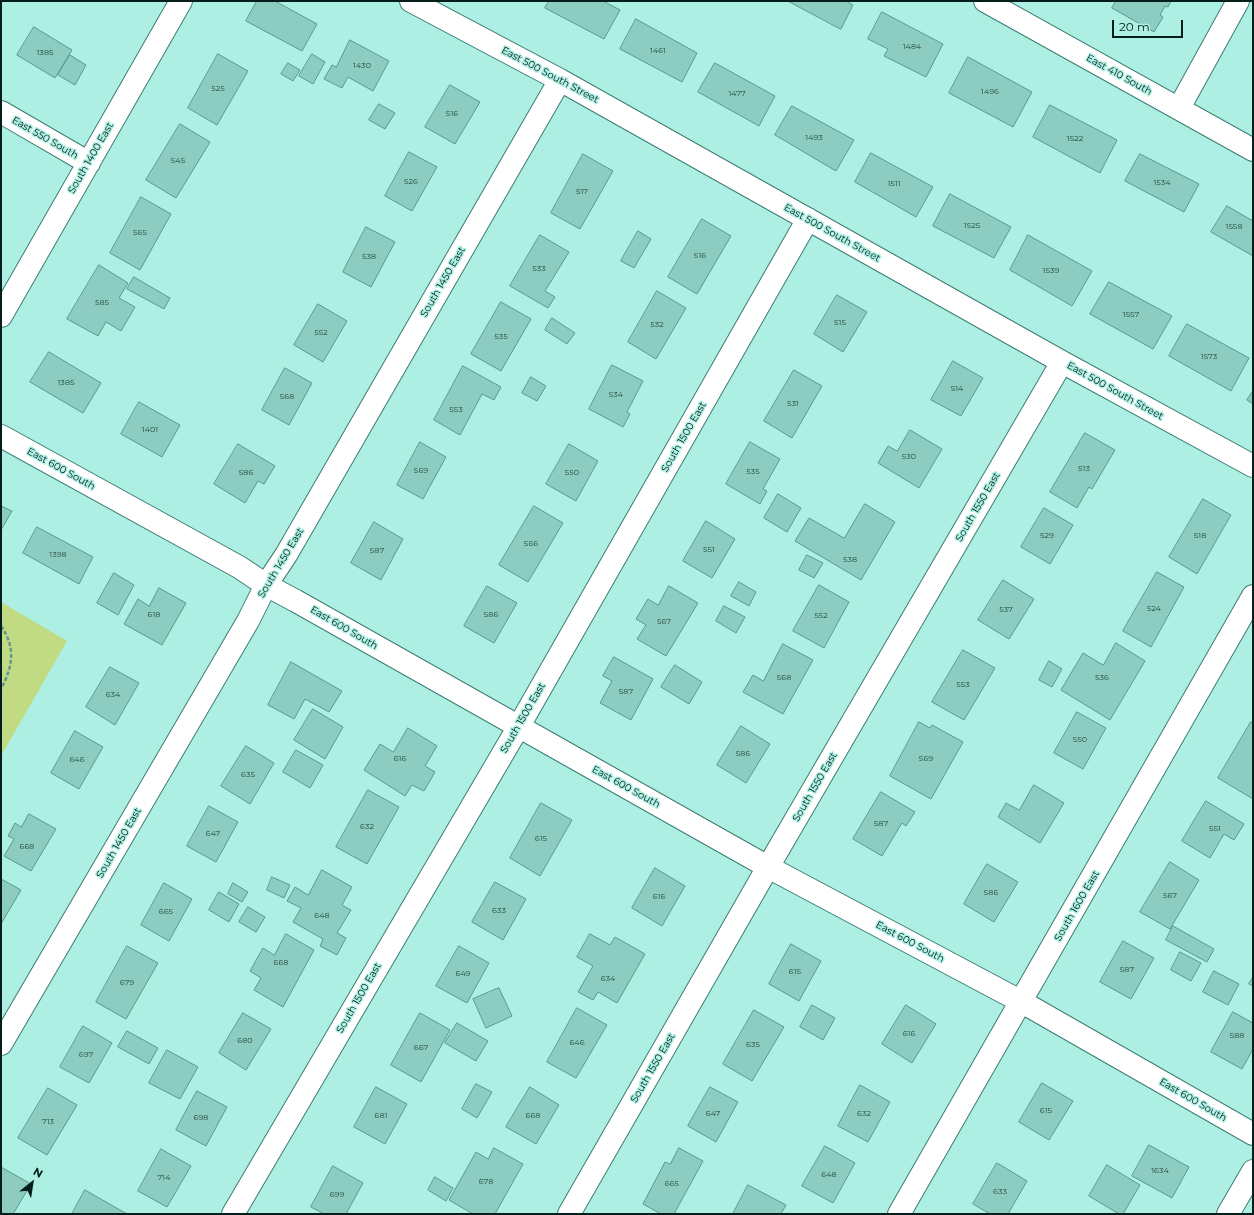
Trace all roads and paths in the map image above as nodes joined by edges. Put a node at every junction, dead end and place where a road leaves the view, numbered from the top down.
1 (181, 1) edge
2 (411, 1) edge
3 (985, 1) edge
4 (1238, 1) edge
5 (560, 80) junction
6 (1179, 108) junction
7 (1, 112) edge
8 (1253, 150) edge
9 (89, 163) junction
10 (808, 219) junction
11 (1, 316) edge
12 (1062, 362) junction
13 (1, 436) edge
14 (1253, 466) edge
15 (266, 585) junction
16 (1253, 596) edge
17 (1, 626) edge
18 (1, 689) edge
19 (519, 726) junction
20 (768, 867) junction
21 (1022, 1002) junction
22 (1, 1044) edge
23 (1253, 1134) edge
24 (1253, 1171) edge
25 (233, 1214) edge
26 (569, 1214) edge
27 (899, 1214) edge
28 (1228, 1214) edge

1 - 9 street, South 1400 East
2 - 5 street, East 500 South Street
3 - 6 street, East 410 South
4 - 6 street
5 - 10 street, East 500 South Street
5 - 15 street, South 1450 East
6 - 8 street, East 410 South
7 - 9 street, East 550 South
9 - 11 street, South 1400 East
10 - 12 street, East 500 South Street
10 - 19 street, South 1500 East
12 - 14 street, East 500 South Street
12 - 20 street, South 1550 East
13 - 15 street, East 600 South
15 - 19 street, East 600 South
15 - 22 street, South 1450 East
16 - 21 street, South 1600 East
17 - 18 path
19 - 20 street, East 600 South
19 - 25 street, South 1500 East
20 - 21 street, East 600 South
20 - 26 street, South 1550 East
21 - 23 street, East 600 South
21 - 27 street, South 1600 East
24 - 28 street

